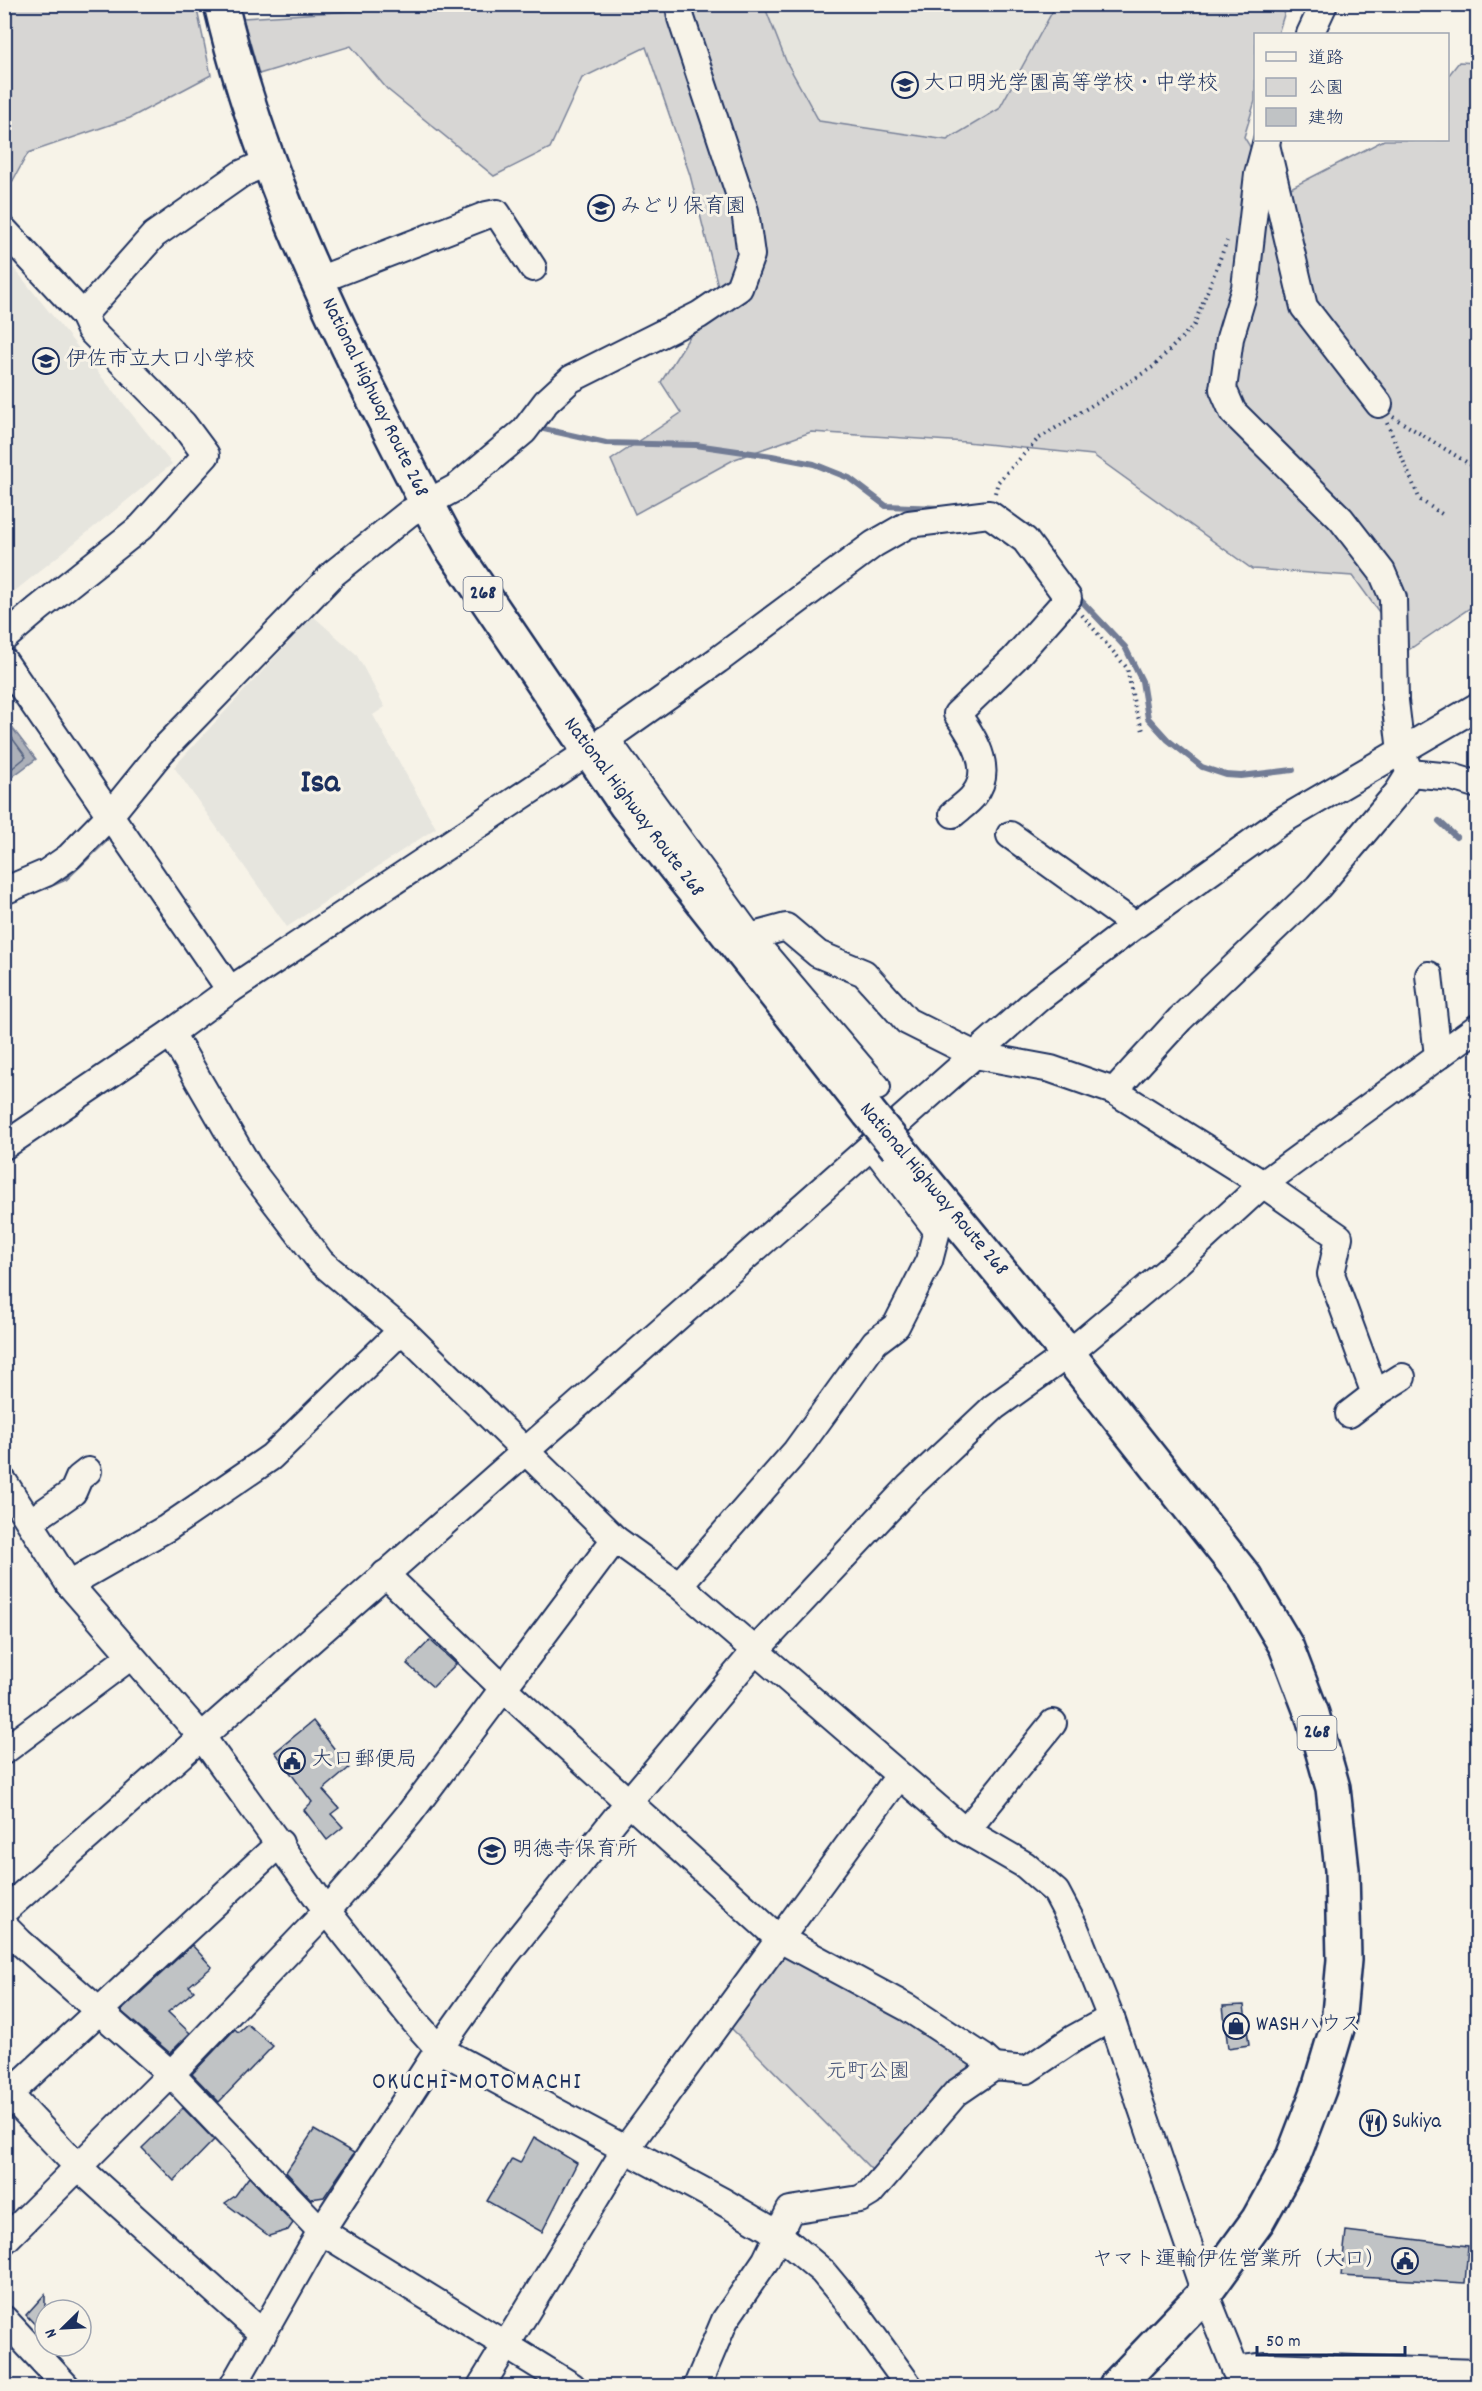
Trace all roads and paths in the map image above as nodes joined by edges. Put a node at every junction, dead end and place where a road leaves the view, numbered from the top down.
1 (221, 4) edge
2 (679, 4) edge
3 (1324, 4) edge
4 (1310, 33) edge
5 (1267, 141) edge
6 (268, 162) junction
7 (4, 230) edge
8 (1230, 232) dead end
9 (533, 268) dead end
10 (316, 281) junction
11 (83, 315) junction
12 (1379, 404) junction
13 (1478, 494) edge
14 (426, 503) junction
15 (989, 514) junction
16 (1445, 516) dead end
17 (1068, 598) junction
18 (4, 638) edge
19 (4, 661) edge
20 (1478, 705) edge
21 (1144, 733) dead end
22 (597, 745) junction
23 (1406, 762) junction
24 (1478, 785) edge
25 (953, 814) dead end
26 (110, 815) junction
27 (1010, 835) dead end
28 (4, 891) edge
29 (1135, 925) junction
30 (750, 937) junction
31 (1429, 975) dead end
32 (230, 990) junction
33 (1478, 1027) edge
34 (171, 1033) junction
35 (975, 1055) junction
36 (1438, 1056) junction
37 (1114, 1091) junction
38 (879, 1123) junction
39 (4, 1146) edge
40 (1263, 1184) junction
41 (402, 1330) junction
42 (1068, 1354) junction
43 (1402, 1377) dead end
44 (1375, 1394) junction
45 (1349, 1414) dead end
46 (526, 1449) junction
47 (88, 1471) dead end
48 (4, 1482) edge
49 (30, 1522) junction
50 (615, 1539) junction
51 (385, 1574) junction
52 (69, 1584) junction
53 (679, 1585) junction
54 (754, 1652) junction
55 (131, 1656) junction
56 (503, 1688) junction
57 (1053, 1723) dead end
58 (202, 1737) junction
59 (4, 1751) edge
60 (899, 1776) junction
61 (628, 1803) junction
62 (966, 1831) junction
63 (280, 1843) junction
64 (327, 1911) junction
65 (7, 1928) edge
66 (778, 1938) junction
67 (100, 2010) junction
68 (1111, 2018) junction
69 (439, 2049) junction
70 (994, 2067) junction
71 (171, 2074) junction
72 (6, 2094) edge
73 (625, 2150) junction
74 (78, 2167) junction
75 (321, 2231) junction
76 (778, 2234) junction
77 (4, 2241) edge
78 (1205, 2293) junction
79 (4, 2319) edge
80 (263, 2334) junction
81 (506, 2345) junction
82 (1478, 2373) edge
83 (1239, 2378) edge
84 (66, 2386) edge
85 (235, 2386) edge
86 (481, 2386) edge
87 (572, 2386) edge
88 (697, 2386) edge
89 (909, 2386) edge
90 (1116, 2386) edge

1 - 6 highway, National Highway Route 268 / 268
2 - 14 street
3 - 4 street
5 - 12 street
5 - 23 street
6 - 10 highway, National Highway Route 268 / 268
6 - 11 street
7 - 11 street
8 - 15 path
9 - 10 street
10 - 14 highway, National Highway Route 268 / 268
11 - 18 street
12 - 13 path
12 - 16 path
14 - 22 highway, National Highway Route 268 / 268
14 - 26 street
15 - 17 street
15 - 22 street
17 - 21 path
17 - 25 street
19 - 26 street
20 - 23 street
22 - 30 street
22 - 32 street
22 - 38 highway, National Highway Route 268 / 268
23 - 24 street
23 - 29 street
23 - 37 street
26 - 28 street
26 - 32 street
27 - 29 street
29 - 35 street
30 - 35 street
30 - 38 street
31 - 36 street
32 - 34 street
33 - 36 street
34 - 39 street
34 - 41 street
35 - 37 street
35 - 38 street
36 - 40 street
37 - 40 street
38 - 42 highway, National Highway Route 268 / 268
38 - 46 street
38 - 53 street
40 - 42 street
40 - 44 street
41 - 46 street
41 - 52 street
42 - 54 street
42 - 78 highway, National Highway Route 268 / 268
43 - 44 street
44 - 45 street
46 - 50 street
46 - 51 street
47 - 49 street
48 - 49 street
49 - 52 street
50 - 53 street
50 - 56 street
51 - 56 street
51 - 58 street
52 - 55 street
53 - 54 street
54 - 60 street
54 - 61 street
55 - 58 street
55 - 59 street
56 - 61 street
56 - 64 street
57 - 62 street
58 - 63 street
58 - 65 street
60 - 62 street
60 - 66 street
61 - 66 street
61 - 69 street
62 - 68 street
63 - 64 street
63 - 67 street
64 - 69 street
64 - 71 street
65 - 67 street
66 - 70 street
66 - 73 street
67 - 71 street
67 - 72 street
68 - 70 street
68 - 78 street
69 - 73 street
69 - 75 street
70 - 76 street
71 - 74 street
71 - 75 street
72 - 74 street
73 - 76 street
73 - 81 street
74 - 77 street
74 - 80 street
75 - 80 street
75 - 81 street
76 - 88 street
76 - 89 street
78 - 83 street
78 - 90 highway, National Highway Route 268 / 268
79 - 84 street
80 - 85 street
81 - 86 street
81 - 87 street
82 - 83 street

